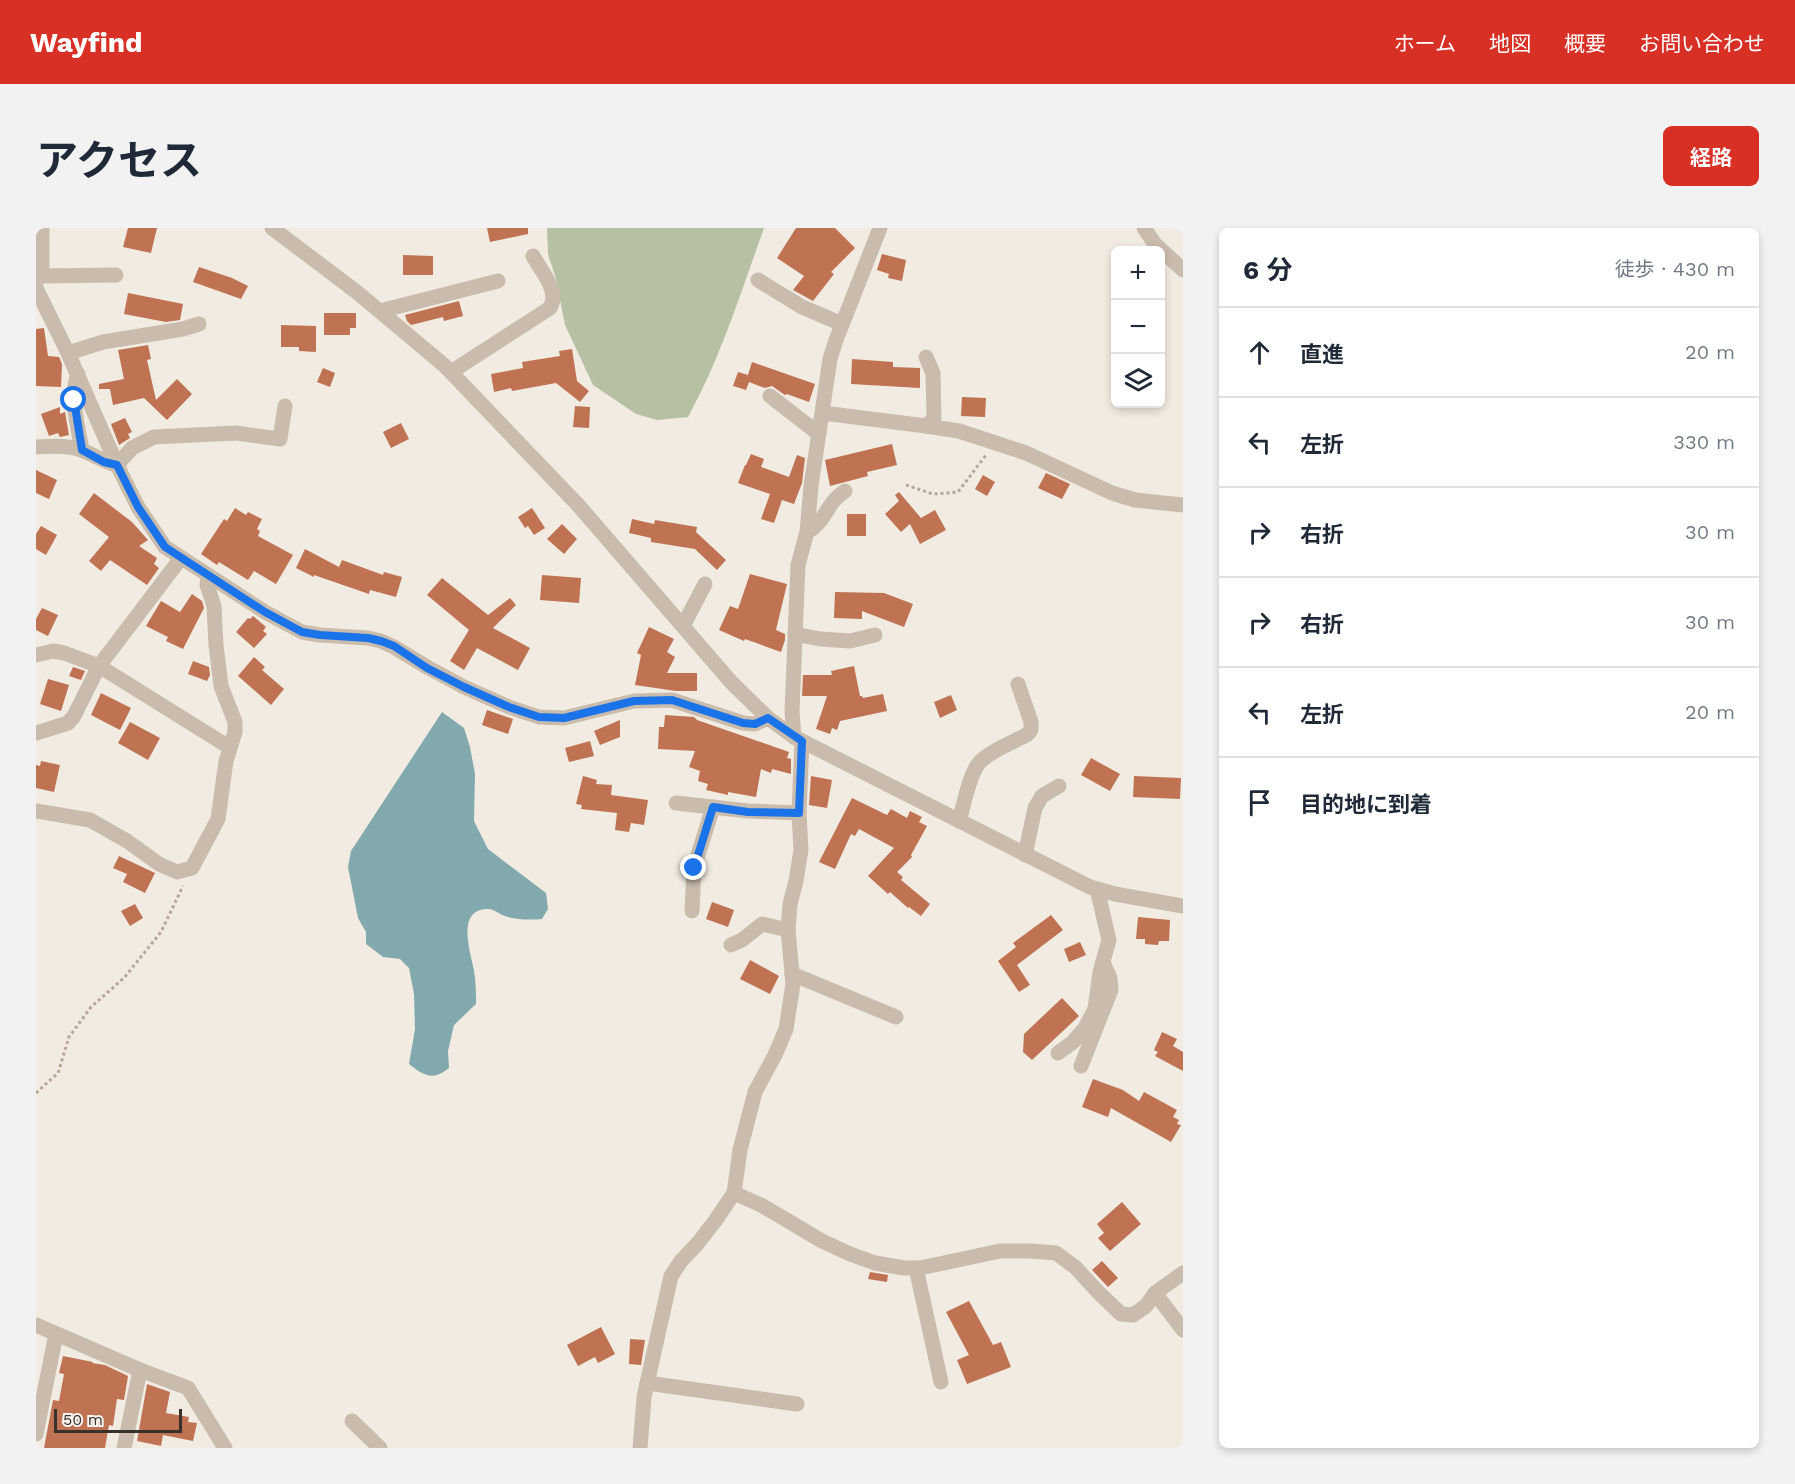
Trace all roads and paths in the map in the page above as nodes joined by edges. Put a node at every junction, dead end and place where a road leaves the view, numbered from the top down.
1 (42, 228) edge
2 (272, 228) edge
3 (880, 228) edge
4 (1144, 228) edge
5 (533, 256) dead end
6 (1183, 270) edge
7 (116, 276) dead end
8 (759, 280) dead end
9 (498, 281) dead end
10 (37, 282) edge
11 (380, 311) junction
12 (199, 324) dead end
13 (842, 324) junction
14 (68, 353) junction
15 (926, 357) dead end
16 (451, 372) junction
17 (78, 374) junction
18 (770, 396) dead end
19 (285, 406) dead end
20 (823, 413) junction
21 (926, 426) junction
22 (819, 434) junction
23 (996, 442) junction
24 (36, 447) edge
25 (82, 450) junction
26 (117, 465) junction
27 (906, 485) dead end
28 (845, 491) dead end
29 (1183, 505) edge
30 (807, 532) junction
31 (181, 558) junction
32 (208, 576) junction
33 (705, 584) dead end
34 (683, 627) junction
35 (795, 634) junction
36 (875, 635) dead end
37 (36, 655) edge
38 (99, 666) junction
39 (1018, 684) dead end
40 (768, 718) junction
41 (36, 733) edge
42 (798, 739) junction
43 (229, 747) junction
44 (1059, 786) dead end
45 (676, 803) dead end
46 (713, 807) junction
47 (36, 811) edge
48 (799, 813) junction
49 (959, 821) junction
50 (1025, 855) junction
51 (192, 868) junction
52 (1097, 889) junction
53 (1183, 906) edge
54 (692, 911) dead end
55 (788, 930) junction
56 (731, 945) dead end
57 (1103, 962) junction
58 (792, 974) junction
59 (896, 1017) dead end
60 (1058, 1053) dead end
61 (1081, 1066) dead end
62 (36, 1093) edge
63 (734, 1193) junction
64 (916, 1268) junction
65 (1183, 1273) edge
66 (1155, 1293) junction
67 (36, 1325) edge
68 (1183, 1330) edge
69 (56, 1334) junction
70 (140, 1370) junction
71 (941, 1382) dead end
72 (647, 1383) junction
73 (797, 1404) dead end
74 (352, 1421) dead end
75 (36, 1434) edge
76 (124, 1448) edge
77 (225, 1448) edge
78 (380, 1448) edge
79 (640, 1448) edge

1 - 10 street
2 - 11 street
3 - 13 street
4 - 6 street
5 - 16 street
7 - 10 street
8 - 13 street
9 - 11 street
10 - 14 street
11 - 16 street
12 - 14 street
13 - 20 street
14 - 17 street
15 - 21 street
16 - 34 street
17 - 25 street
17 - 26 street
18 - 22 street
19 - 26 street
20 - 21 street
20 - 22 street
21 - 23 street
22 - 30 street
23 - 27 path
23 - 29 street
24 - 25 street
25 - 26 street
26 - 31 street
28 - 30 street
30 - 35 street
31 - 32 street
31 - 38 street
32 - 40 street
32 - 43 street
33 - 34 street
34 - 40 street
35 - 36 street
35 - 42 street
37 - 38 street
38 - 41 street
38 - 43 street
39 - 49 street
40 - 42 street
42 - 48 street
42 - 49 street
43 - 51 street
44 - 50 street
45 - 46 street
46 - 48 street
46 - 54 street
47 - 51 street
48 - 55 street
49 - 50 street
50 - 52 street
51 - 62 path
52 - 53 street
52 - 57 street
55 - 56 street
55 - 58 street
57 - 60 street
57 - 61 street
58 - 59 street
58 - 63 street
63 - 64 street
63 - 72 street
64 - 66 street
64 - 71 street
65 - 66 street
66 - 68 street
67 - 69 street
69 - 70 street
69 - 75 street
70 - 76 street
70 - 77 street
72 - 73 street
72 - 79 street
74 - 78 street

